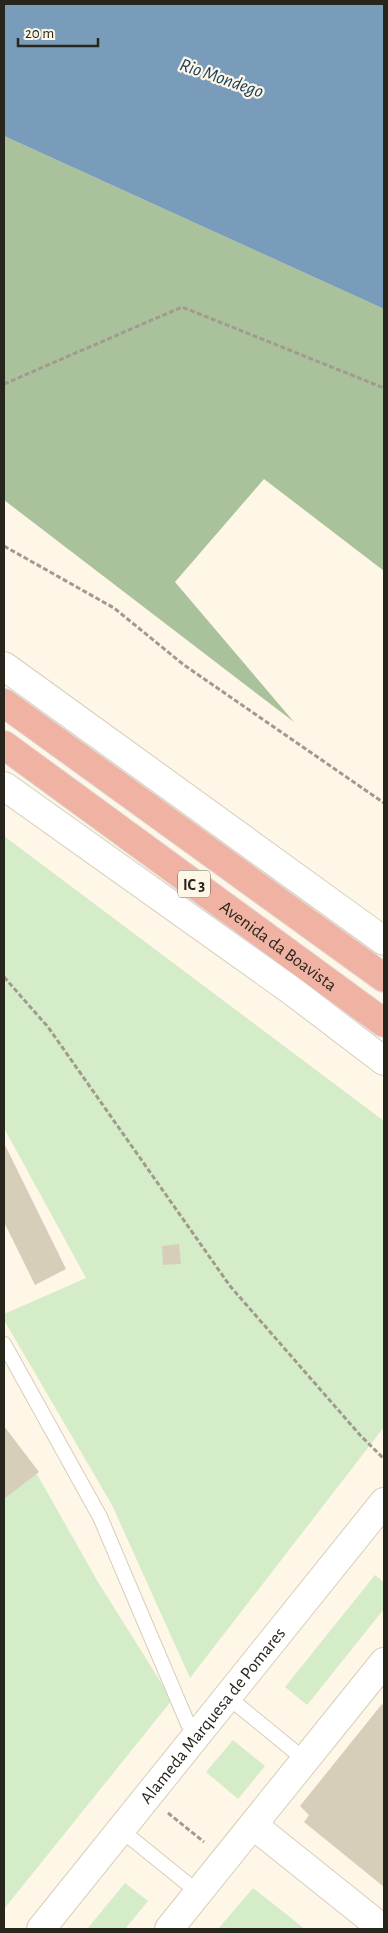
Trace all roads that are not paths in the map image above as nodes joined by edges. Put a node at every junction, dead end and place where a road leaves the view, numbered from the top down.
1 (4, 666) edge
2 (4, 703) edge
3 (4, 745) edge
4 (4, 786) edge
5 (384, 941) edge
6 (384, 978) edge
7 (384, 1023) edge
8 (384, 1061) edge
9 (4, 1344) edge
10 (380, 1517) edge
11 (384, 1662) edge
12 (228, 1697) junction
13 (199, 1733) junction
14 (305, 1760) junction
15 (253, 1825) junction
16 (121, 1830) junction
17 (199, 1892) junction
18 (41, 1929) edge
19 (169, 1929) edge
20 (383, 1929) edge

1 - 5 street
2 - 6 highway, Avenida da Boavista / IC 3
3 - 7 highway, Avenida da Boavista / IC 3
4 - 8 street, Avenida da Boavista
9 - 13 lane
10 - 12 street, Alameda Marquesa de Pomares
11 - 14 street
12 - 13 street, Alameda Marquesa de Pomares
12 - 14 lane
13 - 16 street, Alameda Marquesa de Pomares
14 - 15 street
15 - 17 street
15 - 20 street
16 - 17 lane
16 - 18 street, Alameda Marquesa de Pomares
17 - 19 street

